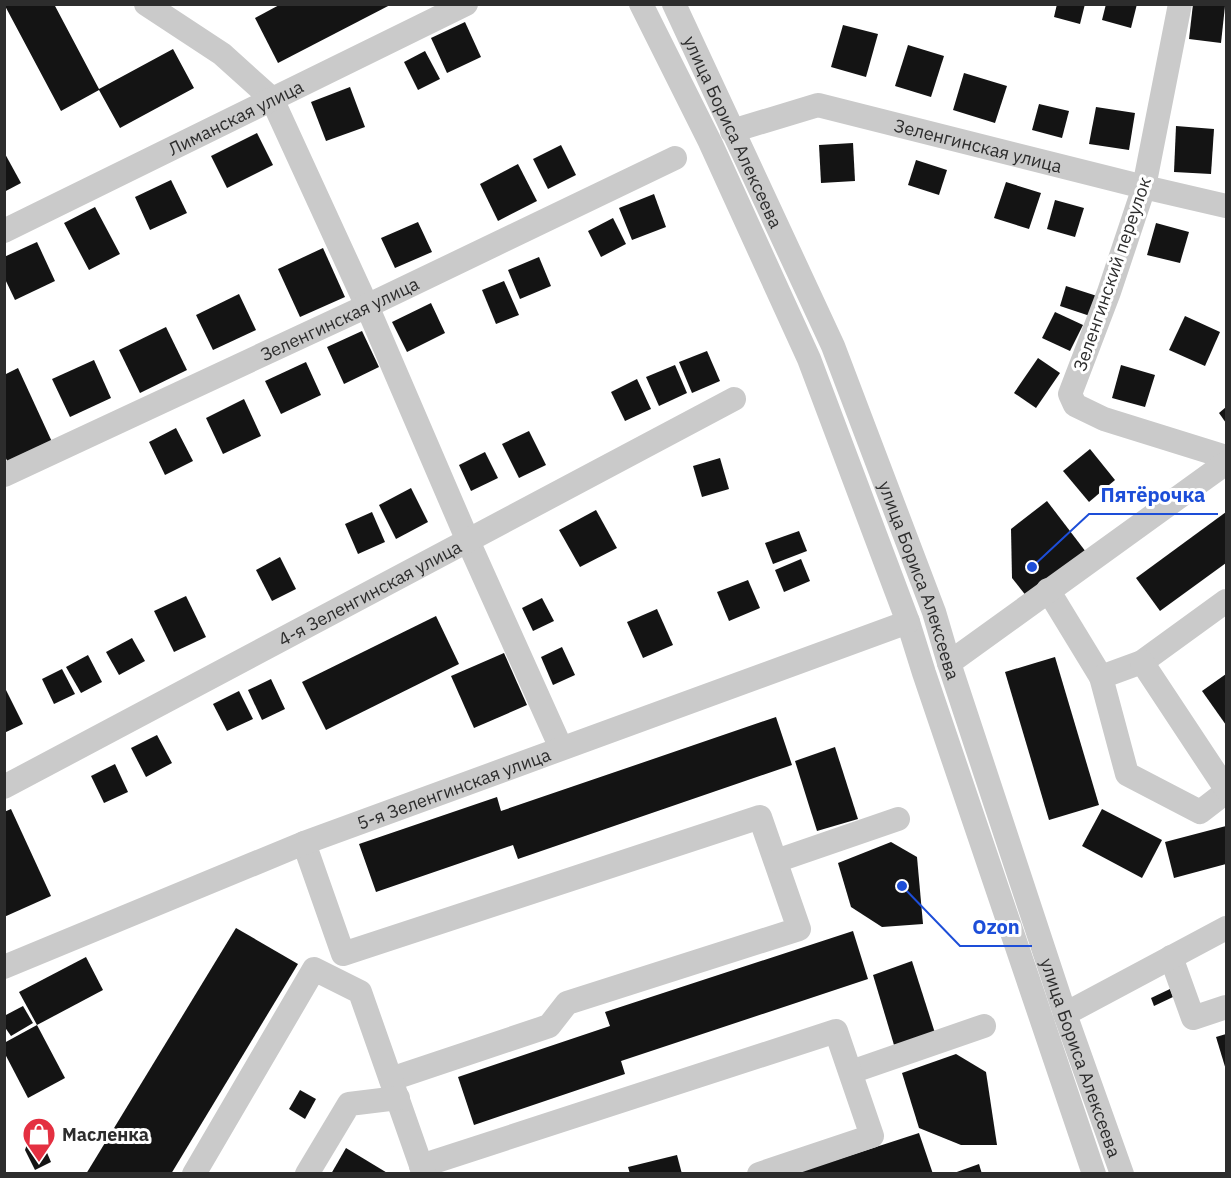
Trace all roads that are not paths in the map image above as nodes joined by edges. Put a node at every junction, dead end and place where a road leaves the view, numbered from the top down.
1 (146, 4) edge
2 (466, 4) edge
3 (641, 4) edge
4 (674, 4) edge
5 (1180, 4) edge
6 (272, 99) junction
7 (732, 131) junction
8 (675, 158) dead end
9 (1144, 187) junction
10 (1227, 206) edge
11 (4, 231) edge
12 (367, 306) junction
13 (734, 399) dead end
14 (1227, 457) edge
15 (1227, 463) edge
16 (4, 476) edge
17 (468, 541) junction
18 (1048, 590) junction
19 (1227, 601) edge
20 (908, 621) junction
21 (1142, 662) junction
22 (949, 663) junction
23 (1101, 677) junction
24 (561, 748) junction
25 (4, 788) edge
26 (1227, 790) edge
27 (898, 819) dead end
28 (304, 843) junction
29 (776, 861) junction
30 (1227, 928) edge
31 (343, 954) junction
32 (1171, 957) junction
33 (4, 967) edge
34 (360, 992) junction
35 (1227, 1007) edge
36 (1065, 1014) junction
37 (984, 1026) dead end
38 (850, 1072) junction
39 (395, 1089) junction
40 (423, 1170) edge
41 (194, 1173) edge
42 (307, 1173) edge
43 (759, 1173) edge
44 (1094, 1173) edge
45 (1122, 1173) edge

1 - 6 street
2 - 6 street, Лиманская улица
3 - 20 street
4 - 7 street, улица Бориса Алексеева
5 - 9 street, Зеленгинский переулок
6 - 11 street, Лиманская улица
6 - 12 street
7 - 9 street, Зеленгинская улица
7 - 22 street, улица Бориса Алексеева
8 - 12 street, Зеленгинская улица
9 - 10 street, Зеленгинская улица
9 - 14 street, Зеленгинский переулок
12 - 16 street, Зеленгинская улица
12 - 17 street
13 - 17 street, 4-я Зеленгинская улица
15 - 18 street
17 - 24 street
17 - 25 street, 4-я Зеленгинская улица
18 - 22 street
18 - 23 street
19 - 21 street
20 - 24 street, 5-я Зеленгинская улица
20 - 44 street
21 - 23 street
21 - 26 street
22 - 36 street, улица Бориса Алексеева
23 - 26 street
24 - 28 street, 5-я Зеленгинская улица
27 - 29 street
28 - 31 street
28 - 33 street, 5-я Зеленгинская улица
29 - 31 street
29 - 39 street
30 - 32 street
31 - 34 street
32 - 35 street
32 - 36 street
34 - 39 street
34 - 41 street
36 - 45 street, улица Бориса Алексеева
37 - 38 street
38 - 40 street
38 - 43 street
39 - 40 street
39 - 42 street

